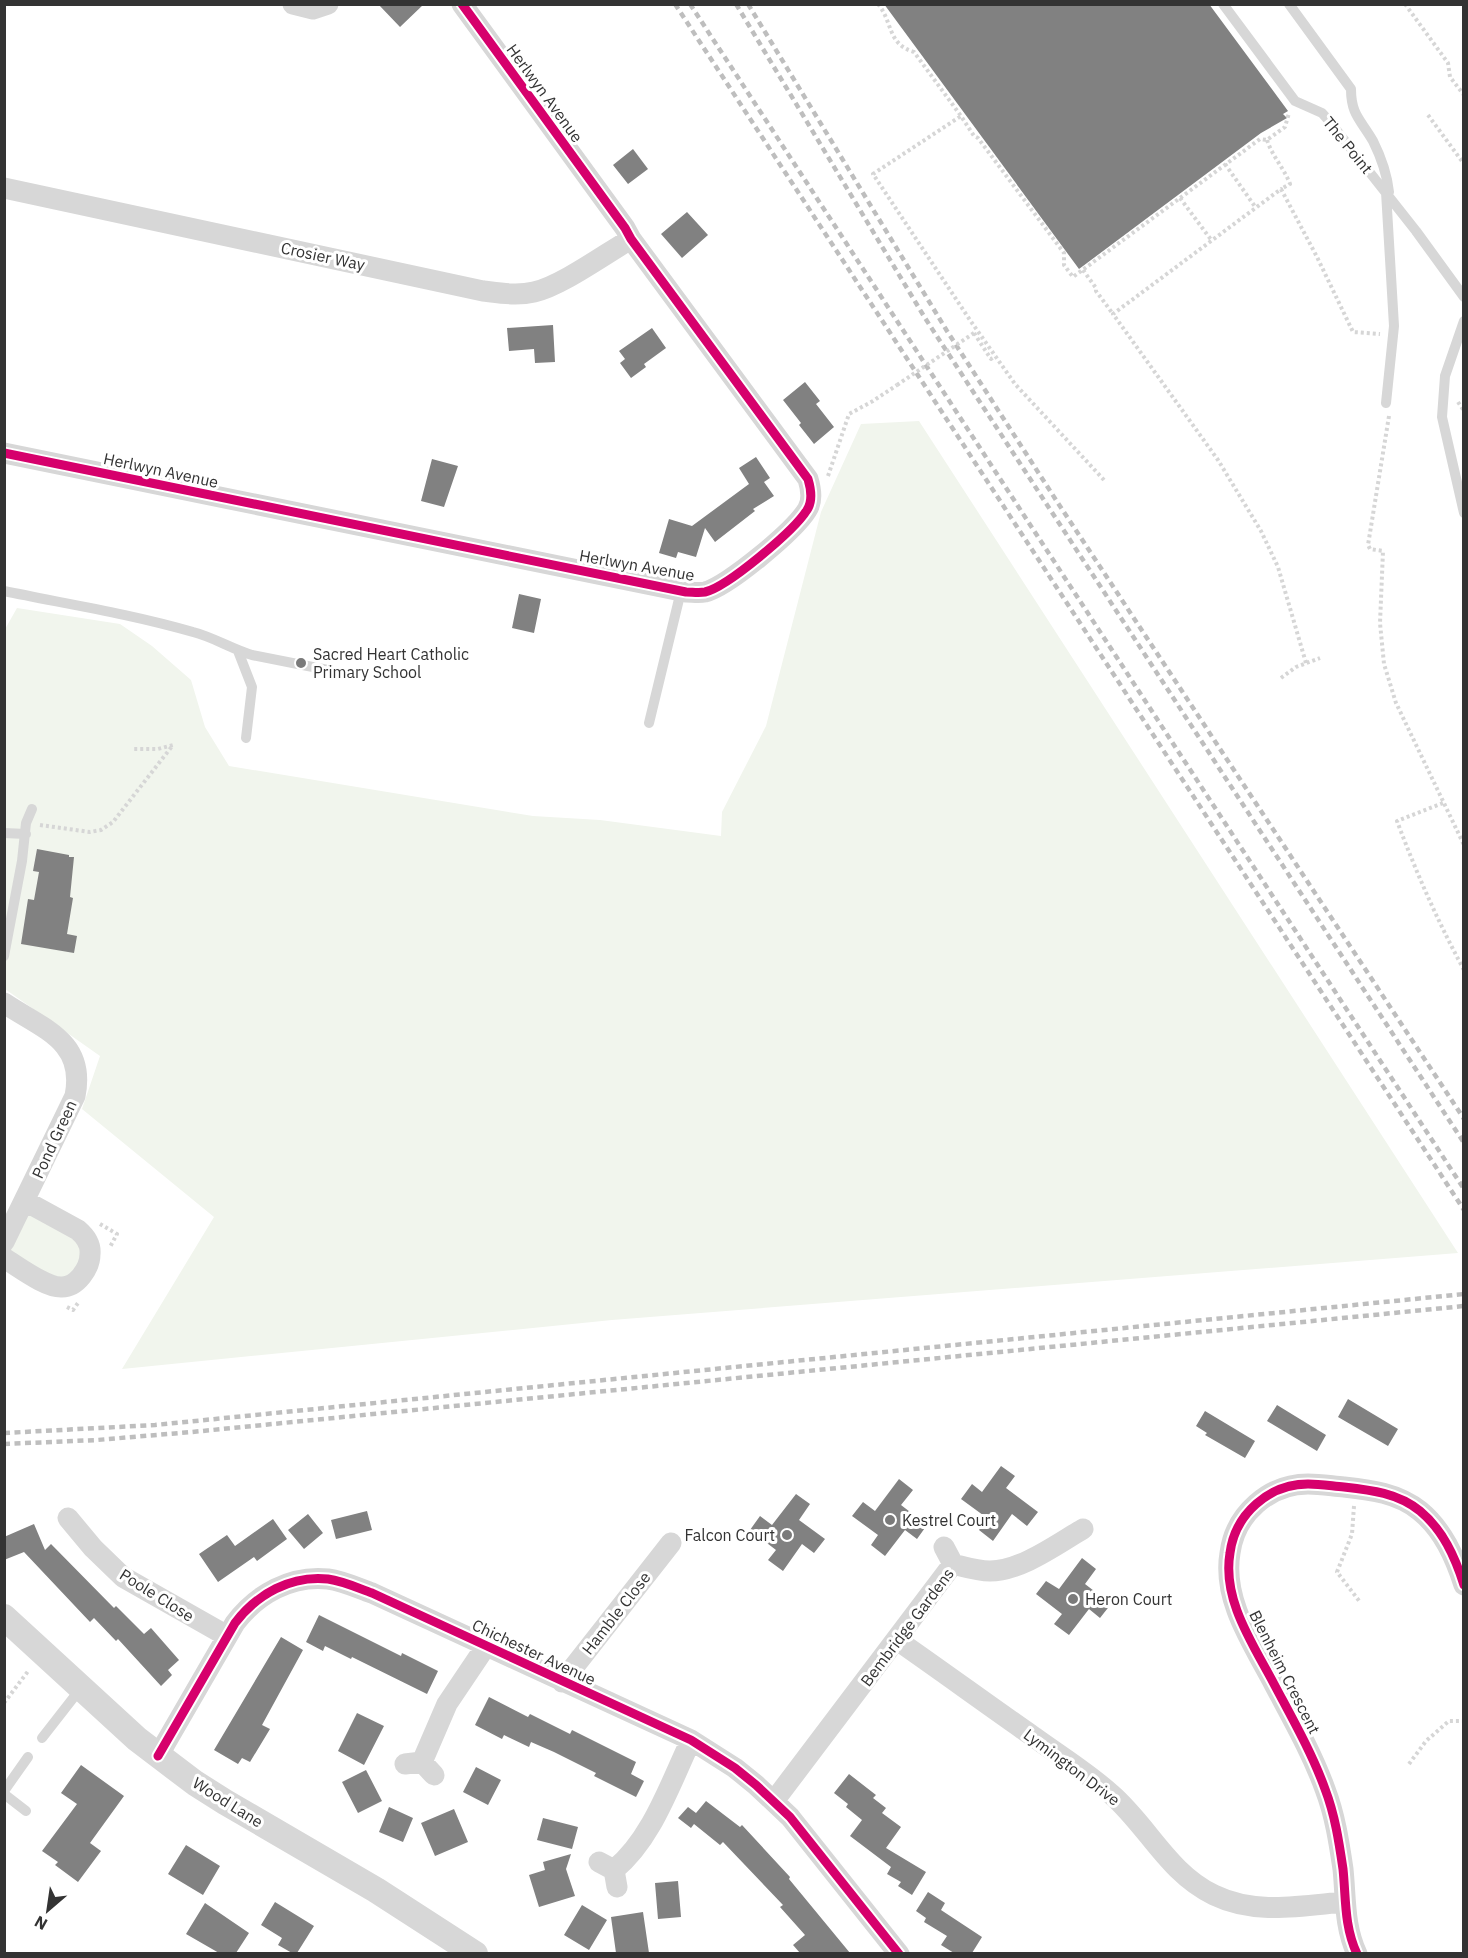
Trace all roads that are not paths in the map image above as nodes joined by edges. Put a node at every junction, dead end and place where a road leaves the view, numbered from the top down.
1 (293, 4) edge
2 (328, 4) edge
3 (462, 4) edge
4 (1223, 4) edge
5 (1289, 4) edge
6 (4, 188) edge
7 (1386, 192) junction
8 (631, 239) junction
9 (1464, 297) edge
10 (1464, 321) edge
11 (1386, 403) road end
12 (4, 453) edge
13 (1464, 513) edge
14 (4, 591) edge
15 (681, 591) junction
16 (238, 651) junction
17 (338, 672) dead end
18 (649, 723) dead end
19 (246, 738) dead end
20 (32, 809) dead end
21 (26, 828) junction
22 (4, 833) edge
23 (4, 956) edge
24 (4, 1003) edge
25 (25, 1201) junction
26 (4, 1242) edge
27 (4, 1258) edge
28 (68, 1518) dead end
29 (1083, 1529) dead end
30 (671, 1543) dead end
31 (1464, 1585) edge
32 (4, 1617) edge
33 (227, 1636) junction
34 (897, 1640) junction
35 (486, 1646) junction
36 (562, 1682) junction
37 (81, 1687) junction
38 (42, 1738) dead end
39 (691, 1740) junction
40 (158, 1756) junction
41 (28, 1757) dead end
42 (420, 1767) dead end
43 (4, 1792) edge
44 (774, 1802) junction
45 (26, 1811) dead end
46 (610, 1873) dead end
47 (1344, 1902) junction
48 (475, 1953) edge
49 (899, 1953) edge
50 (1357, 1953) edge

1 - 2 street
3 - 8 street, Herlwyn Avenue
4 - 7 lane, The Point
5 - 7 lane
6 - 8 street, Crosier Way
7 - 9 lane, The Point
7 - 11 lane
8 - 15 street, Herlwyn Avenue
10 - 13 lane
12 - 15 street, Herlwyn Avenue
14 - 16 lane
15 - 18 lane
16 - 17 lane
16 - 19 lane
20 - 21 lane
21 - 22 lane
21 - 23 lane
24 - 25 street, Pond Green
25 - 26 street, Pond Green
25 - 27 street
28 - 33 street, Poole Close
29 - 34 street, Bembridge Gardens
30 - 36 street, Hamble Close
31 - 47 street, Blenheim Crescent
32 - 37 street, Wood Lane
33 - 35 street, Chichester Avenue
33 - 40 street, Chichester Avenue
34 - 44 street, Bembridge Gardens
34 - 47 street, Lymington Drive
35 - 36 street, Chichester Avenue
35 - 42 street
36 - 39 street, Chichester Avenue
37 - 38 lane
37 - 40 street, Wood Lane
39 - 44 street, Chichester Avenue
39 - 46 street
40 - 48 street, Wood Lane
41 - 43 lane
43 - 45 lane
44 - 49 street, Chichester Avenue
47 - 50 street, Blenheim Crescent

